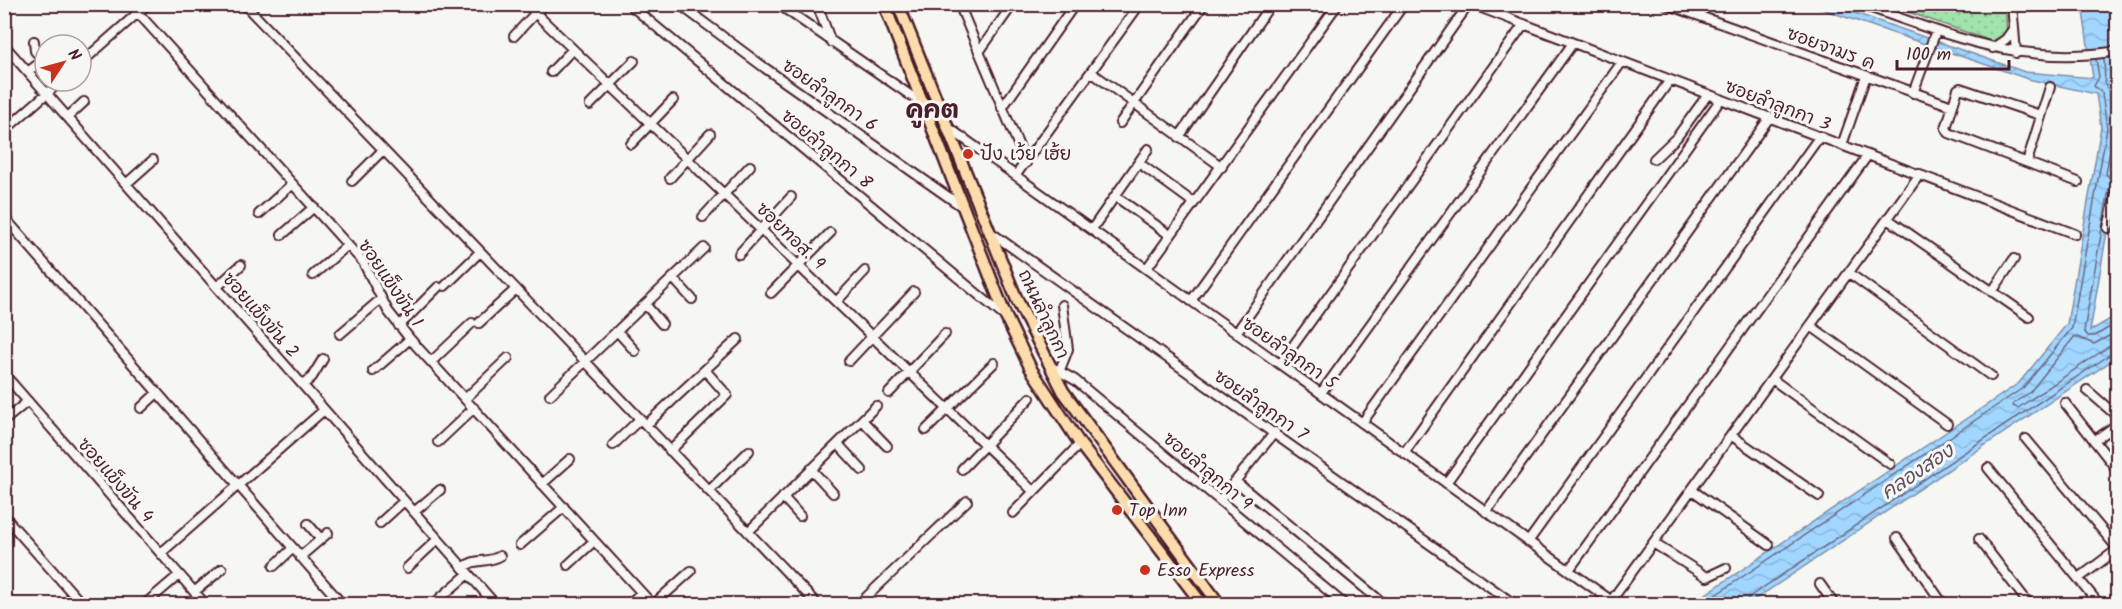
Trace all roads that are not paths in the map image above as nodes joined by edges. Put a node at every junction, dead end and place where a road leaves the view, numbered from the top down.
1 (130, 4) edge
2 (148, 4) edge
3 (244, 4) edge
4 (526, 4) edge
5 (544, 4) edge
6 (629, 4) edge
7 (680, 4) edge
8 (778, 4) edge
9 (816, 4) edge
10 (884, 4) edge
11 (898, 4) edge
12 (959, 4) edge
13 (1013, 4) edge
14 (1075, 4) edge
15 (1140, 4) edge
16 (1204, 4) edge
17 (1271, 4) edge
18 (1338, 4) edge
19 (1404, 4) edge
20 (1470, 4) edge
21 (1666, 4) edge
22 (1860, 4) edge
23 (2012, 4) edge
24 (138, 14) junction
25 (535, 14) junction
26 (1524, 24) junction
27 (2014, 29) junction
28 (514, 36) dead end
29 (1933, 38) junction
30 (831, 42) junction
31 (1573, 43) junction
32 (4, 45) edge
33 (1993, 48) junction
34 (573, 50) junction
35 (2118, 51) edge
36 (979, 52) junction
37 (93, 53) edge
38 (2016, 53) junction
39 (634, 61) dead end
40 (1622, 62) junction
41 (33, 68) edge
42 (28, 72) junction
43 (551, 72) dead end
44 (1091, 72) junction
45 (1866, 76) junction
46 (33, 78) edge
47 (1670, 80) junction
48 (610, 85) junction
49 (2050, 87) dead end
50 (47, 93) joint
51 (1912, 93) junction
52 (1708, 94) junction
53 (1721, 99) junction
54 (673, 100) dead end
55 (84, 102) dead end
56 (1132, 103) junction
57 (923, 104) junction
58 (590, 105) dead end
59 (1952, 106) junction
60 (1002, 108) junction
61 (2040, 115) junction
62 (68, 117) junction
63 (1770, 117) junction
64 (1120, 123) dead end
65 (652, 124) junction
66 (947, 127) junction
67 (4, 131) edge
68 (710, 134) dead end
69 (1820, 136) junction
70 (1179, 137) junction
71 (632, 144) dead end
72 (1842, 145) junction
73 (1148, 149) dead end
74 (383, 150) junction
75 (1868, 155) junction
76 (687, 158) junction
77 (1654, 159) dead end
78 (153, 160) dead end
79 (1139, 162) junction
80 (2027, 162) junction
81 (1026, 163) junction
82 (750, 166) dead end
83 (1222, 168) junction
84 (1920, 174) junction
85 (1016, 175) junction
86 (670, 178) dead end
87 (352, 181) dead end
88 (2078, 182) dead end
89 (126, 184) junction
90 (292, 184) junction
91 (2118, 186) edge
92 (725, 194) junction
93 (1115, 196) junction
94 (790, 197) dead end
95 (1190, 200) dead end
96 (314, 207) junction
97 (964, 208) junction
98 (259, 214) dead end
99 (4, 217) edge
100 (703, 217) dead end
101 (1888, 219) junction
102 (12, 226) junction
103 (2108, 228) dead end
104 (761, 229) junction
105 (1092, 229) junction
106 (990, 232) junction
107 (4, 233) edge
108 (830, 233) dead end
109 (1167, 234) dead end
110 (2075, 234) dead end
111 (282, 235) dead end
112 (348, 245) junction
113 (704, 248) dead end
114 (480, 252) junction
115 (739, 254) dead end
116 (2014, 259) dead end
117 (241, 265) dead end
118 (799, 265) junction
119 (1147, 268) junction
120 (865, 270) dead end
121 (1849, 273) junction
122 (313, 275) dead end
123 (673, 278) junction
124 (217, 287) junction
125 (516, 289) junction
126 (914, 292) dead end
127 (1992, 292) junction
128 (771, 293) dead end
129 (381, 299) junction
130 (692, 299) dead end
131 (837, 301) junction
132 (1191, 301) junction
133 (645, 304) junction
134 (1062, 305) dead end
135 (1006, 317) junction
136 (2029, 317) dead end
137 (662, 324) dead end
138 (399, 326) junction
139 (1811, 326) junction
140 (616, 331) junction
141 (1236, 333) junction
142 (340, 334) dead end
143 (945, 334) dead end
144 (872, 336) junction
145 (410, 339) junction
146 (738, 339) dead end
147 (635, 351) dead end
148 (508, 358) dead end
149 (323, 359) dead end
150 (849, 361) dead end
151 (431, 362) junction
152 (585, 362) junction
153 (994, 363) dead end
154 (1280, 364) junction
155 (1049, 366) junction
156 (705, 370) junction
157 (1060, 370) junction
158 (373, 371) dead end
159 (910, 372) junction
160 (4, 374) edge
161 (1991, 376) dead end
162 (1772, 379) junction
163 (303, 385) junction
164 (2087, 390) dead end
165 (157, 393) junction
166 (889, 393) dead end
167 (1321, 393) junction
168 (550, 395) dead end
169 (1030, 398) dead end
170 (465, 399) junction
171 (28, 401) junction
172 (2065, 403) dead end
173 (876, 406) dead end
174 (947, 407) junction
175 (141, 408) dead end
176 (474, 408) junction
177 (324, 410) junction
178 (862, 420) junction
179 (4, 421) edge
180 (643, 422) junction
181 (2116, 422) edge
182 (1362, 423) junction
183 (1947, 424) dead end
184 (926, 430) dead end
185 (1275, 432) junction
186 (1732, 436) junction
187 (2026, 439) dead end
188 (2094, 441) junction
189 (438, 442) dead end
190 (838, 444) junction
191 (1080, 444) junction
192 (613, 445) dead end
193 (985, 445) junction
194 (887, 446) dead end
195 (670, 451) junction
196 (750, 451) dead end
197 (1404, 453) junction
198 (570, 459) dead end
199 (1890, 464) dead end
200 (1988, 468) dead end
201 (811, 469) junction
202 (962, 469) dead end
203 (862, 470) dead end
204 (2118, 471) edge
205 (1235, 481) junction
206 (1446, 483) junction
207 (542, 484) junction
208 (1130, 484) junction
209 (238, 485) junction
210 (440, 490) dead end
211 (1692, 490) junction
212 (1033, 491) junction
213 (709, 492) junction
214 (833, 493) dead end
215 (1119, 494) junction
216 (1820, 496) dead end
217 (783, 497) junction
218 (1220, 500) junction
219 (404, 501) junction
220 (967, 501) dead end
221 (564, 507) junction
222 (414, 512) junction
223 (1486, 512) junction
224 (1013, 513) dead end
225 (4, 516) edge
226 (800, 516) dead end
227 (380, 523) dead end
228 (308, 524) dead end
229 (747, 532) junction
230 (328, 533) dead end
231 (1897, 538) dead end
232 (321, 539) junction
233 (438, 539) junction
234 (1979, 539) dead end
235 (594, 541) junction
236 (1528, 542) junction
237 (1653, 543) junction
238 (520, 545) dead end
239 (1769, 545) dead end
240 (293, 548) junction
241 (2118, 549) edge
242 (160, 553) junction
243 (500, 556) dead end
244 (300, 557) junction
245 (568, 565) dead end
246 (274, 566) dead end
247 (222, 568) dead end
248 (407, 568) dead end
249 (1726, 568) dead end
250 (1569, 570) junction
251 (466, 571) junction
252 (691, 571) dead end
253 (179, 575) junction
254 (2079, 578) junction
255 (1820, 584) dead end
256 (194, 592) junction
257 (641, 592) junction
258 (440, 599) dead end
259 (1614, 603) edge
260 (80, 604) edge
261 (145, 604) edge
262 (205, 604) edge
263 (342, 604) edge
264 (495, 604) edge
265 (629, 604) edge
266 (653, 604) edge
267 (817, 604) edge
268 (859, 604) edge
269 (1202, 604) edge
270 (1219, 604) edge
271 (1344, 604) edge
272 (1384, 604) edge
273 (1514, 604) edge
274 (1834, 604) edge
275 (1943, 604) edge
276 (2029, 604) edge
277 (2099, 604) edge

1 - 24 street, ซอยแข็งขัน 1
2 - 24 street
3 - 74 street
4 - 25 street, ซอยทอส. 9
5 - 25 street
6 - 135 street, ซอยลำลูกกา 8
7 - 97 street, ซอยลำลูกกา 6
8 - 30 street
9 - 30 street
10 - 57 main road, ถนนลำลูกกา
11 - 66 main road, ถนนลำลูกกา
12 - 36 street
13 - 36 street
14 - 60 street
15 - 44 street
16 - 56 street
17 - 70 street
18 - 83 street
19 - 132 street
20 - 26 street, ซอยลำลูกกา 3
20 - 141 street
21 - 45 street, ซอยจามร ค
22 - 29 street
23 - 27 street
24 - 37 street
24 - 90 street, ซอยแข็งขัน 1
25 - 28 street
25 - 34 street, ซอยทอส. 9
26 - 31 street, ซอยลำลูกกา 3
26 - 154 street
27 - 33 street
27 - 38 street
29 - 33 street
29 - 51 street
30 - 57 street
31 - 40 street, ซอยลำลูกกา 3
31 - 167 street
32 - 42 street, ซอยแข็งขัน 2
33 - 38 street
34 - 43 street
34 - 48 street, ซอยทอส. 9
35 - 38 street
36 - 60 street
39 - 48 street
40 - 47 street, ซอยลำลูกกา 3
40 - 182 street
41 - 42 street
42 - 46 street, ซอยแข็งขัน 2
44 - 56 street
44 - 81 street
45 - 51 street, ซอยจามร ค
45 - 72 street
47 - 52 street, ซอยลำลูกกา 3
47 - 197 street
48 - 58 street
48 - 65 street, ซอยทอส. 9
49 - 61 street
50 - 62 street, ซอยแข็งขัน 2
50 - 67 street
51 - 59 street, ซอยจามร ค
52 - 53 street, ซอยลำลูกกา 3
52 - 77 street
53 - 63 street, ซอยลำลูกกา 3
53 - 206 street
54 - 65 street
55 - 62 street
56 - 64 street
56 - 70 street
57 - 97 main road, ถนนลำลูกกา
59 - 61 street
59 - 80 street
60 - 81 street
61 - 80 street
62 - 89 street, ซอยแข็งขัน 2
63 - 69 street, ซอยลำลูกกา 3
63 - 223 street
65 - 71 street
65 - 76 street, ซอยทอส. 9
66 - 85 street, ซอยลำลูกกา 5
66 - 106 main road, ถนนลำลูกกา
68 - 76 street
69 - 72 street, ซอยลำลูกกา 3
69 - 236 street
70 - 83 street
72 - 75 street, ซอยลำลูกกา 3
73 - 79 street
74 - 87 street
74 - 114 street
75 - 84 street, ซอยลำลูกกา 3
75 - 250 street
76 - 86 street
76 - 92 street, ซอยทอส. 9
78 - 89 street
79 - 93 street
79 - 95 street
80 - 88 street
81 - 85 street
82 - 92 street
83 - 119 street
84 - 101 street
84 - 110 street, ซอยลำลูกกา 3
85 - 105 street, ซอยลำลูกกา 5
89 - 124 street, ซอยแข็งขัน 2
90 - 96 street, ซอยแข็งขัน 1
90 - 98 street
91 - 103 street
92 - 100 street
92 - 104 street, ซอยทอส. 9
93 - 105 street
93 - 109 street
94 - 104 street
96 - 111 street
96 - 112 street, ซอยแข็งขัน 1
97 - 135 main road, ถนนลำลูกกา
99 - 102 street
101 - 121 street
101 - 127 street
102 - 107 street
102 - 165 street
104 - 115 street
104 - 118 street, ซอยทอส. 9
105 - 119 street, ซอยลำลูกกา 5
106 - 155 main road, ถนนลำลูกกา
106 - 185 street, ซอยลำลูกกา 7
108 - 118 street
112 - 122 street
112 - 129 street, ซอยแข็งขัน 1
113 - 123 street
114 - 125 street
114 - 138 street
116 - 127 street
117 - 124 street
118 - 128 street
118 - 131 street, ซอยทอส. 9
119 - 132 street, ซอยลำลูกกา 5
120 - 131 street
121 - 139 street
121 - 161 street
123 - 130 street
123 - 133 street
124 - 163 street, ซอยแข็งขัน 2
125 - 151 street
125 - 152 street
126 - 144 street
127 - 136 street
129 - 138 street, ซอยแข็งขัน 1
129 - 142 street
131 - 144 street, ซอยทอส. 9
132 - 141 street, ซอยลำลูกกา 5
133 - 137 street
133 - 140 street
134 - 157 street
135 - 191 main road, ถนนลำลูกกา
138 - 145 street, ซอยแข็งขัน 1
139 - 162 street
139 - 183 street
140 - 147 street
140 - 152 street
141 - 154 street, ซอยลำลูกกา 5
143 - 159 street
144 - 150 street
144 - 159 street, ซอยทอส. 9
145 - 151 street, ซอยแข็งขัน 1
145 - 158 street
146 - 156 street
148 - 170 street
149 - 163 street
151 - 170 street, ซอยแข็งขัน 1
152 - 168 street
152 - 180 street
153 - 174 street
154 - 167 street, ซอยลำลูกกา 5
155 - 157 street, ซอยลำลูกกา 9
155 - 208 main road, ถนนลำลูกกา
156 - 180 street
156 - 195 street
157 - 218 street, ซอยลำลูกกา 9
159 - 166 street
159 - 174 street, ซอยทอส. 9
160 - 171 street, ซอยแข็งขัน 4
162 - 186 street
162 - 199 street
163 - 177 street, ซอยแข็งขัน 2
164 - 181 street
165 - 175 street
165 - 209 street
167 - 182 street, ซอยลำลูกกา 5
169 - 193 street
170 - 176 street, ซอยแข็งขัน 1
171 - 179 street
171 - 242 street, ซอยแข็งขัน 4
172 - 188 street
173 - 178 street
174 - 184 street
174 - 193 street, ซอยทอส. 9
176 - 189 street
176 - 207 street, ซอยแข็งขัน 1
177 - 209 street
177 - 219 street, ซอยแข็งขัน 2
178 - 190 street
178 - 194 street
180 - 192 street
180 - 195 street
181 - 188 street
182 - 197 street, ซอยลำลูกกา 5
185 - 205 street
185 - 273 street, ซอยลำลูกกา 7
186 - 211 street
186 - 216 street
187 - 241 street
188 - 204 street
190 - 201 street
190 - 203 street
191 - 212 street
191 - 215 main road, ถนนลำลูกกา
193 - 202 street
193 - 212 street, ซอยทอส. 9
195 - 213 street
196 - 213 street
197 - 206 street, ซอยลำลูกกา 5
198 - 207 street
200 - 254 street
201 - 214 street
201 - 217 street
205 - 218 street
205 - 272 street
206 - 223 street, ซอยลำลูกกา 5
207 - 221 street, ซอยแข็งขัน 1
208 - 215 main road
208 - 270 main road, ถนนลำลูกกา
209 - 240 street
209 - 242 street
210 - 222 street
211 - 237 street
211 - 239 street
212 - 224 street
213 - 229 street
215 - 269 main road, ถนนลำลูกกา
217 - 226 street
217 - 229 street
218 - 271 street, ซอยลำลูกกา 9
219 - 222 street, ซอยแข็งขัน 2
219 - 227 street
220 - 268 street
221 - 235 street, ซอยแข็งขัน 1
221 - 238 street
222 - 233 street, ซอยแข็งขัน 2
223 - 236 street, ซอยลำลูกกา 5
225 - 260 street
228 - 232 street
229 - 267 street
230 - 232 street
231 - 275 street
232 - 244 street
233 - 248 street
233 - 251 street, ซอยแข็งขัน 2
234 - 276 street
235 - 245 street
235 - 257 street, ซอยแข็งขัน 1
236 - 250 street, ซอยลำลูกกา 5
237 - 249 street
237 - 259 street
240 - 244 street
240 - 246 street
241 - 254 street
242 - 253 street, ซอยแข็งขัน 4
243 - 251 street
244 - 263 street
247 - 256 street
250 - 259 street, ซอยลำลูกกา 5
251 - 258 street
251 - 264 street, ซอยแข็งขัน 2
252 - 266 street
253 - 256 street, ซอยแข็งขัน 4
253 - 261 street
254 - 277 street
255 - 274 street
256 - 262 street, ซอยแข็งขัน 4
257 - 265 street
257 - 266 street, ซอยแข็งขัน 1

